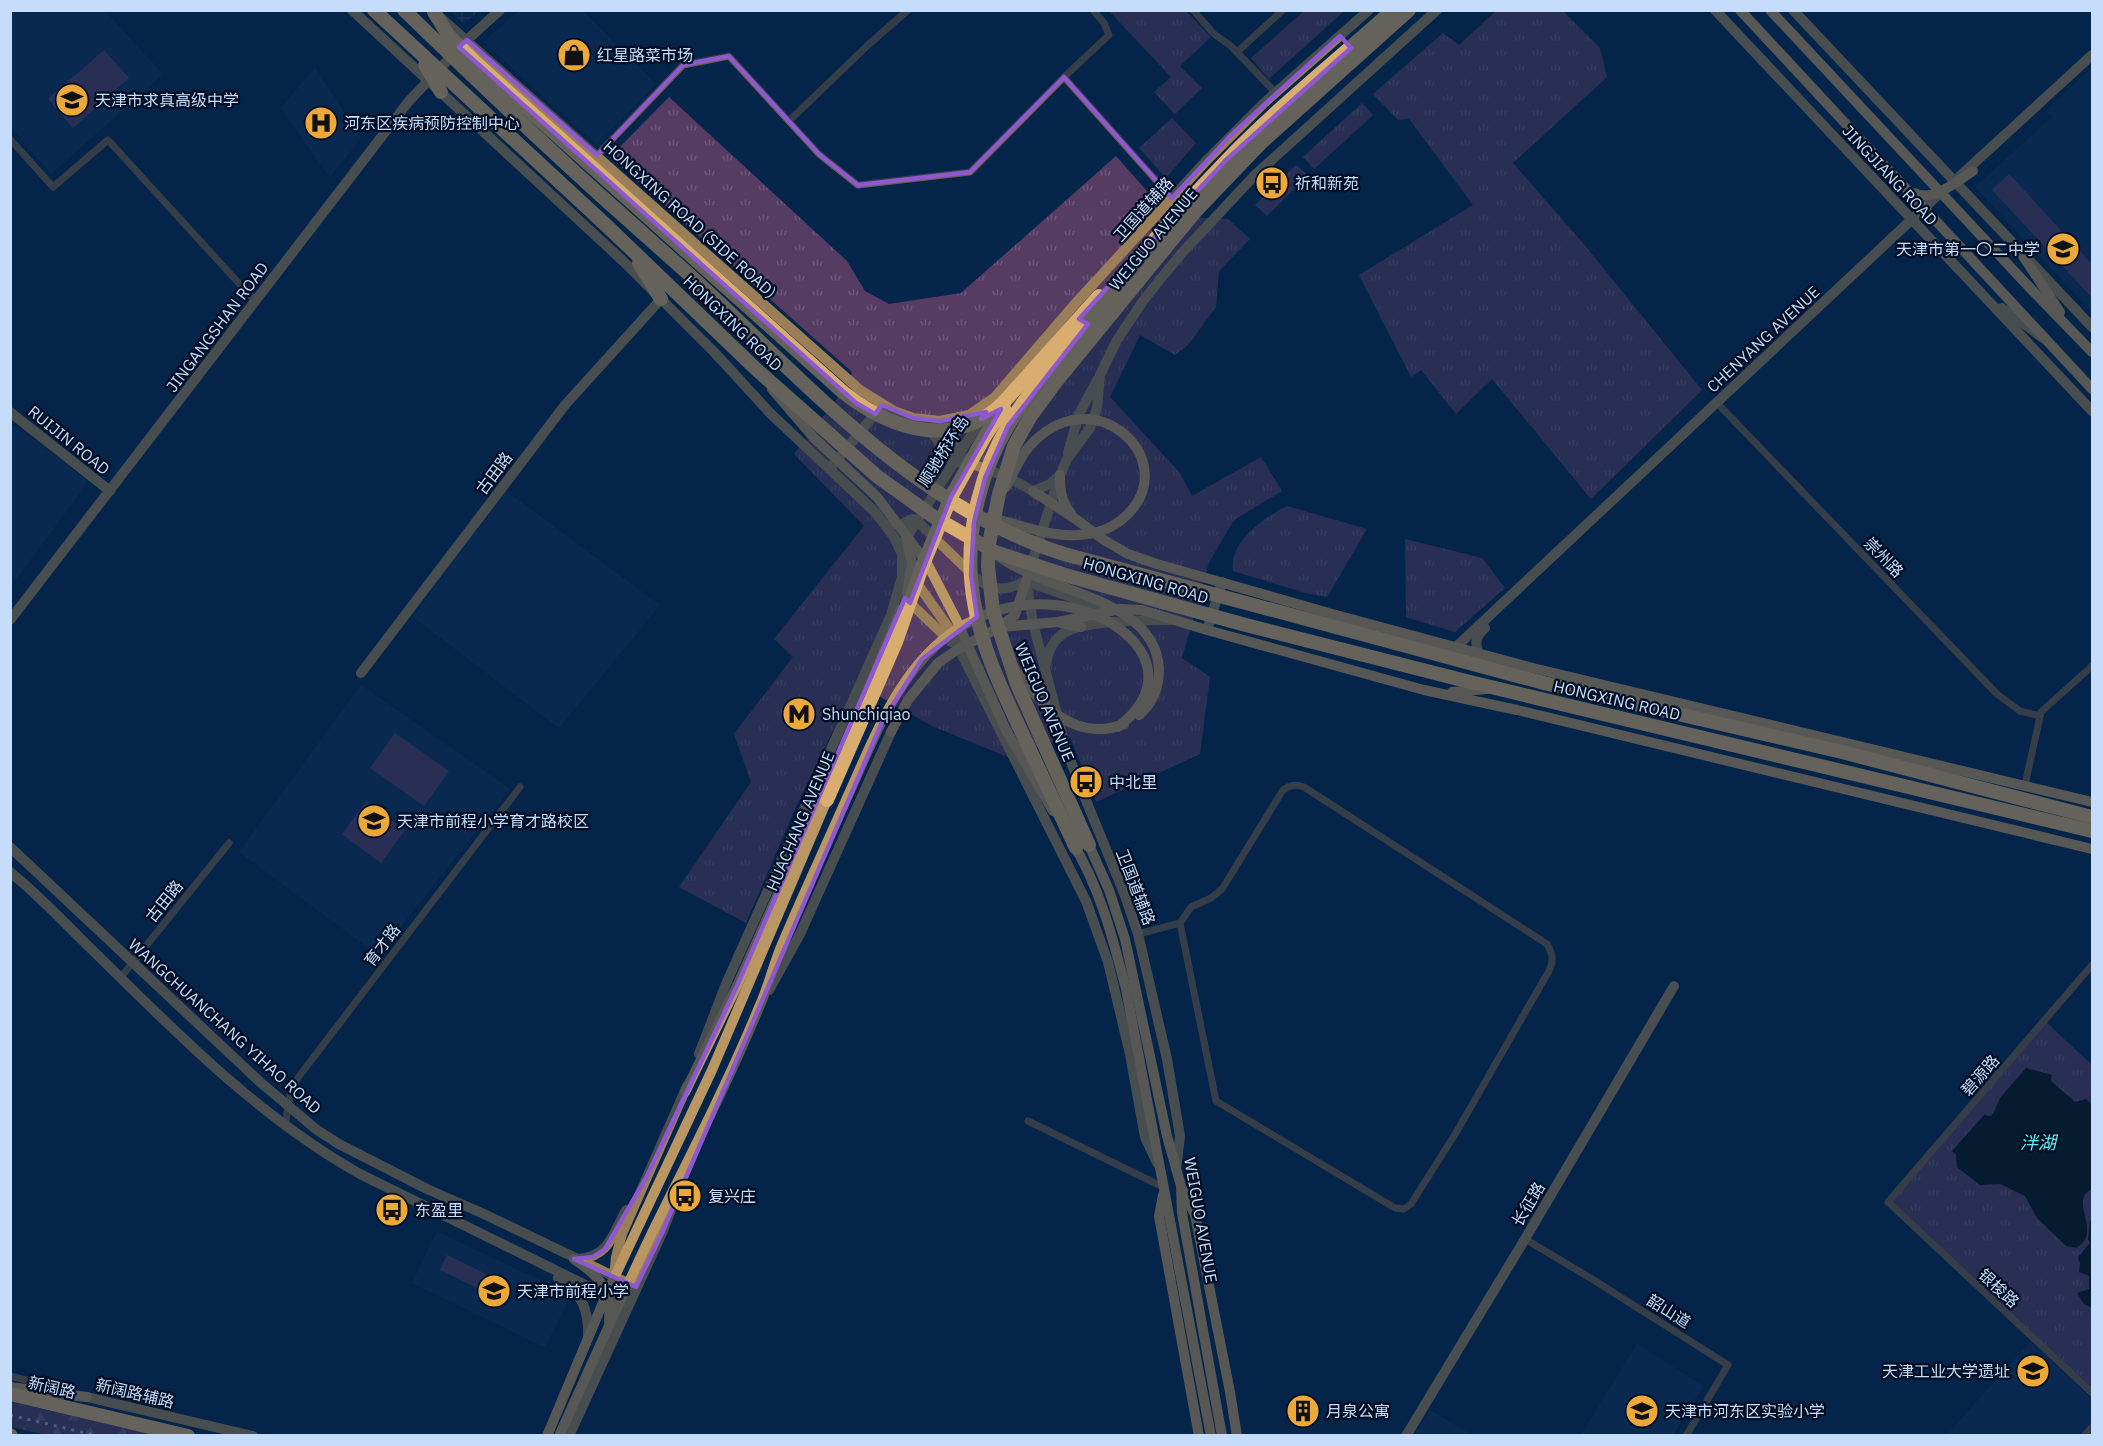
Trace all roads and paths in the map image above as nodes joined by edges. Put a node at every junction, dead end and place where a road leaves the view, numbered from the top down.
1 (352, 10) edge
2 (374, 10) edge
3 (404, 10) edge
4 (494, 10) edge
5 (500, 10) edge
6 (908, 10) edge
7 (1093, 10) edge
8 (1193, 10) edge
9 (1283, 10) edge
10 (1369, 10) edge
11 (1393, 10) edge
12 (1409, 10) edge
13 (1437, 10) edge
14 (1715, 10) edge
15 (1740, 10) edge
16 (1770, 10) edge
17 (1793, 10) edge
18 (434, 11) edge
19 (1340, 36) junction
20 (456, 46) junction
21 (1238, 52) junction
22 (2092, 55) edge
23 (2092, 61) edge
24 (473, 69) junction
25 (1371, 71) junction
26 (431, 74) junction
27 (1064, 77) junction
28 (441, 92) joint
29 (1276, 93) junction
30 (789, 121) junction
31 (10, 139) edge
32 (597, 155) junction
33 (1199, 168) junction
34 (1971, 169) junction
35 (1923, 175) junction
36 (1948, 187) junction
37 (1909, 190) junction
38 (1172, 198) junction
39 (1232, 199) junction
40 (1927, 209) junction
41 (1913, 222) junction
42 (626, 244) junction
43 (2017, 247) junction
44 (1132, 267) junction
45 (1982, 294) junction
46 (661, 299) junction
47 (254, 300) junction
48 (1068, 312) junction
49 (2068, 326) junction
50 (2092, 327) edge
51 (1117, 340) junction
52 (2049, 342) junction
53 (2092, 352) edge
54 (757, 370) junction
55 (1022, 381) junction
56 (2092, 388) edge
57 (995, 397) junction
58 (882, 405) junction
59 (1719, 405) junction
60 (2092, 411) edge
61 (10, 412) edge
62 (923, 419) junction
63 (940, 421) junction
64 (963, 457) junction
65 (953, 462) junction
66 (829, 468) junction
67 (1060, 475) junction
68 (108, 490) junction
69 (1033, 491) junction
70 (1051, 503) junction
71 (969, 512) junction
72 (995, 512) junction
73 (876, 513) junction
74 (1047, 515) junction
75 (1077, 520) junction
76 (917, 521) junction
77 (902, 529) junction
78 (900, 548) junction
79 (994, 552) junction
80 (1026, 581) junction
81 (1222, 582) junction
82 (898, 592) junction
83 (1111, 611) junction
84 (10, 613) edge
85 (10, 620) edge
86 (1173, 620) junction
87 (1033, 623) junction
88 (1070, 623) junction
89 (1000, 627) junction
90 (1207, 630) junction
91 (957, 648) junction
92 (1450, 651) junction
93 (1479, 654) junction
94 (1008, 662) junction
95 (2092, 666) edge
96 (1046, 668) junction
97 (1493, 669) junction
98 (361, 673) dead end
99 (1469, 691) junction
100 (2040, 716) junction
101 (1118, 726) junction
102 (891, 732) joint
103 (1066, 749) junction
104 (1019, 770) junction
105 (2025, 786) junction
106 (520, 787) dead end
107 (827, 800) joint
108 (2092, 802) edge
109 (2092, 817) edge
110 (2092, 831) edge
111 (229, 843) dead end
112 (1083, 846) junction
113 (10, 847) edge
114 (2092, 849) edge
115 (10, 872) edge
116 (1180, 923) junction
117 (1138, 934) junction
118 (133, 963) junction
119 (2092, 965) edge
120 (121, 977) junction
121 (1674, 986) dead end
122 (761, 1003) junction
123 (685, 1092) junction
124 (288, 1107) junction
125 (1028, 1120) dead end
126 (285, 1127) junction
127 (1158, 1166) junction
128 (686, 1168) junction
129 (1176, 1169) junction
130 (646, 1178) junction
131 (1181, 1185) junction
132 (1163, 1189) junction
133 (1888, 1202) joint
134 (462, 1223) junction
135 (1525, 1239) junction
136 (574, 1259) junction
137 (640, 1260) junction
138 (614, 1277) junction
139 (599, 1279) junction
140 (632, 1285) junction
141 (606, 1295) junction
142 (624, 1304) junction
143 (608, 1327) junction
144 (588, 1341) junction
145 (10, 1376) edge
146 (10, 1387) edge
147 (2092, 1393) edge
148 (10, 1394) edge
149 (87, 1397) junction
150 (2092, 1427) edge
151 (188, 1436) edge
152 (253, 1436) edge
153 (547, 1436) edge
154 (559, 1436) edge
155 (569, 1436) edge
156 (1199, 1436) edge
157 (1211, 1436) edge
158 (1222, 1436) edge
159 (1237, 1436) edge
160 (1406, 1436) edge
161 (1686, 1436) edge
162 (2084, 1436) edge

1 - 26 street
2 - 26 highway, HONGXING ROAD
3 - 20 highway
4 - 20 street
5 - 20 street
6 - 30 street
7 - 27 street
8 - 21 street
9 - 21 street
10 - 19 street, 卫国道辅路
11 - 44 highway, WEIGUO AVENUE
12 - 72 highway, WEIGUO AVENUE
13 - 25 street, WEIGUO AVENUE
14 - 41 street, JINGJIANG ROAD
15 - 37 main road, JINGJIANG ROAD
16 - 35 main road, JINGJIANG ROAD
17 - 36 street, JINGJIANG ROAD
18 - 20 highway
19 - 25 street
19 - 29 street, 卫国道辅路
20 - 24 highway
20 - 26 street, JINGANGSHAN ROAD
20 - 32 street, HONGXING ROAD (SIDE ROAD)
21 - 29 street
22 - 34 street
23 - 34 street
24 - 55 highway
24 - 71 highway, HONGXING ROAD
25 - 39 street, WEIGUO AVENUE
26 - 28 highway
26 - 42 highway, HONGXING ROAD
26 - 47 street, JINGANGSHAN ROAD
27 - 30 street
27 - 38 street
28 - 46 street
29 - 33 street, 卫国道辅路
30 - 32 street
31 - 47 street
32 - 58 street, HONGXING ROAD (SIDE ROAD)
33 - 38 street, 卫国道辅路
33 - 39 street
34 - 36 main road
35 - 36 main road, JINGJIANG ROAD
35 - 36 street
36 - 37 main road
36 - 40 street, CHENYANG AVENUE
36 - 43 street, JINGJIANG ROAD
36 - 49 main road, JINGJIANG ROAD
37 - 40 main road, JINGJIANG ROAD
38 - 48 street, 卫国道辅路
39 - 51 street, WEIGUO AVENUE
40 - 41 street, CHENYANG AVENUE
40 - 52 main road, JINGJIANG ROAD
41 - 45 street, JINGJIANG ROAD
41 - 59 street, CHENYANG AVENUE
42 - 46 highway
42 - 54 highway, HONGXING ROAD
43 - 49 main road
43 - 50 street, JINGJIANG ROAD
44 - 55 highway, WEIGUO AVENUE
44 - 112 highway, WEIGUO AVENUE
45 - 52 street
45 - 60 street, JINGJIANG ROAD
46 - 66 street
46 - 98 street, 古田路
47 - 68 street, JINGANGSHAN ROAD
48 - 51 street
48 - 57 street, 卫国道辅路
49 - 53 main road, JINGJIANG ROAD
51 - 67 street, WEIGUO AVENUE
52 - 56 main road, JINGJIANG ROAD
54 - 77 main road
54 - 79 highway, HONGXING ROAD
55 - 107 highway, HUACHANG AVENUE
57 - 63 street, 卫国道辅路
57 - 64 street, 顺驰桥环岛
58 - 62 street, HONGXING ROAD (SIDE ROAD)
58 - 66 street
59 - 92 street, CHENYANG AVENUE
59 - 93 street, CHENYANG AVENUE
59 - 100 street, 崇州路
61 - 68 street, RUIJIN ROAD
62 - 63 street, HONGXING ROAD (SIDE ROAD)
62 - 65 street
63 - 64 street
64 - 65 street, 顺驰桥环岛
64 - 69 street, 顺驰桥环岛
65 - 76 street, 顺驰桥环岛
66 - 73 street
67 - 69 street
67 - 70 street, WEIGUO AVENUE
67 - 75 main road
68 - 84 street, JINGANGSHAN ROAD
68 - 85 street, JINGANGSHAN ROAD
69 - 70 main road
69 - 74 street
70 - 74 street, WEIGUO AVENUE
70 - 75 main road
71 - 72 main road
71 - 92 highway, HONGXING ROAD
72 - 94 highway, WEIGUO AVENUE
73 - 76 street
73 - 78 street
74 - 80 street
75 - 81 main road
76 - 78 street, 顺驰桥环岛
76 - 80 street
77 - 112 main road
77 - 123 main road, HUACHANG AVENUE
78 - 82 street, HUACHANG AVENUE
78 - 91 street
79 - 99 highway, HONGXING ROAD
79 - 101 main road
80 - 83 street
80 - 87 street, 卫国道辅路
80 - 89 main road
81 - 90 street
81 - 92 main road
82 - 91 street
82 - 123 street, HUACHANG AVENUE
83 - 86 main road
83 - 88 main road
86 - 88 street
86 - 90 main road
87 - 88 main road
87 - 89 main road
87 - 96 street, 卫国道辅路
88 - 96 street
89 - 91 main road
90 - 99 main road
91 - 102 main road
91 - 104 street
92 - 93 main road
92 - 97 highway, HONGXING ROAD
93 - 97 highway
93 - 105 main road
94 - 101 main road
94 - 112 highway, WEIGUO AVENUE
95 - 100 street
96 - 103 street, 卫国道辅路
97 - 109 highway, HONGXING ROAD
99 - 110 highway, HONGXING ROAD
99 - 114 main road
100 - 105 street
101 - 122 main road, HUACHANG AVENUE
102 - 122 street, HUACHANG AVENUE
103 - 104 street
103 - 117 street, 卫国道辅路
104 - 127 street
105 - 108 main road
106 - 124 street, 育才路
107 - 138 main road, HUACHANG AVENUE
111 - 118 street, 古田路
112 - 127 main road, WEIGUO AVENUE
112 - 129 main road, WEIGUO AVENUE
113 - 118 street, WANGCHUANCHANG YIHAO ROAD
115 - 120 street, WANGCHUANCHANG YIHAO ROAD
116 - 116 street
116 - 117 street
117 - 129 street, 卫国道辅路
118 - 120 street, 古田路
118 - 124 street, WANGCHUANCHANG YIHAO ROAD
119 - 133 street, 碧源路
120 - 126 street, WANGCHUANCHANG YIHAO ROAD
121 - 135 street, 长征路
122 - 128 main road, HUACHANG AVENUE
123 - 130 street, HUACHANG AVENUE
124 - 126 street, 育才路
124 - 136 street, WANGCHUANCHANG YIHAO ROAD
125 - 132 street
126 - 134 street, WANGCHUANCHANG YIHAO ROAD
127 - 132 main road, WEIGUO AVENUE
128 - 137 main road, HUACHANG AVENUE
128 - 140 street
129 - 131 main road, WEIGUO AVENUE
130 - 136 street
130 - 138 street, HUACHANG AVENUE
131 - 158 main road, WEIGUO AVENUE
131 - 159 main road
132 - 156 main road
132 - 157 main road, WEIGUO AVENUE
133 - 147 street, 银梭路
134 - 139 street
134 - 141 street, WANGCHUANCHANG YIHAO ROAD
134 - 144 street
135 - 160 street, 长征路
135 - 161 street, 韶山道
136 - 138 street, WANGCHUANCHANG YIHAO ROAD
136 - 139 main road
137 - 138 street
137 - 140 main road, HUACHANG AVENUE
138 - 139 street
138 - 140 street, WANGCHUANCHANG YIHAO ROAD
138 - 141 main road, HUACHANG AVENUE
139 - 141 main road
140 - 142 main road, HUACHANG AVENUE
141 - 142 street, WANGCHUANCHANG YIHAO ROAD
141 - 143 main road
141 - 144 main road, HUACHANG AVENUE
142 - 143 main road, HUACHANG AVENUE
142 - 155 street
143 - 154 main road, HUACHANG AVENUE
144 - 153 main road, HUACHANG AVENUE
145 - 149 street, 新阔路辅路
146 - 149 main road
148 - 151 highway, 新阔路
149 - 152 street, 新阔路辅路
150 - 162 street

